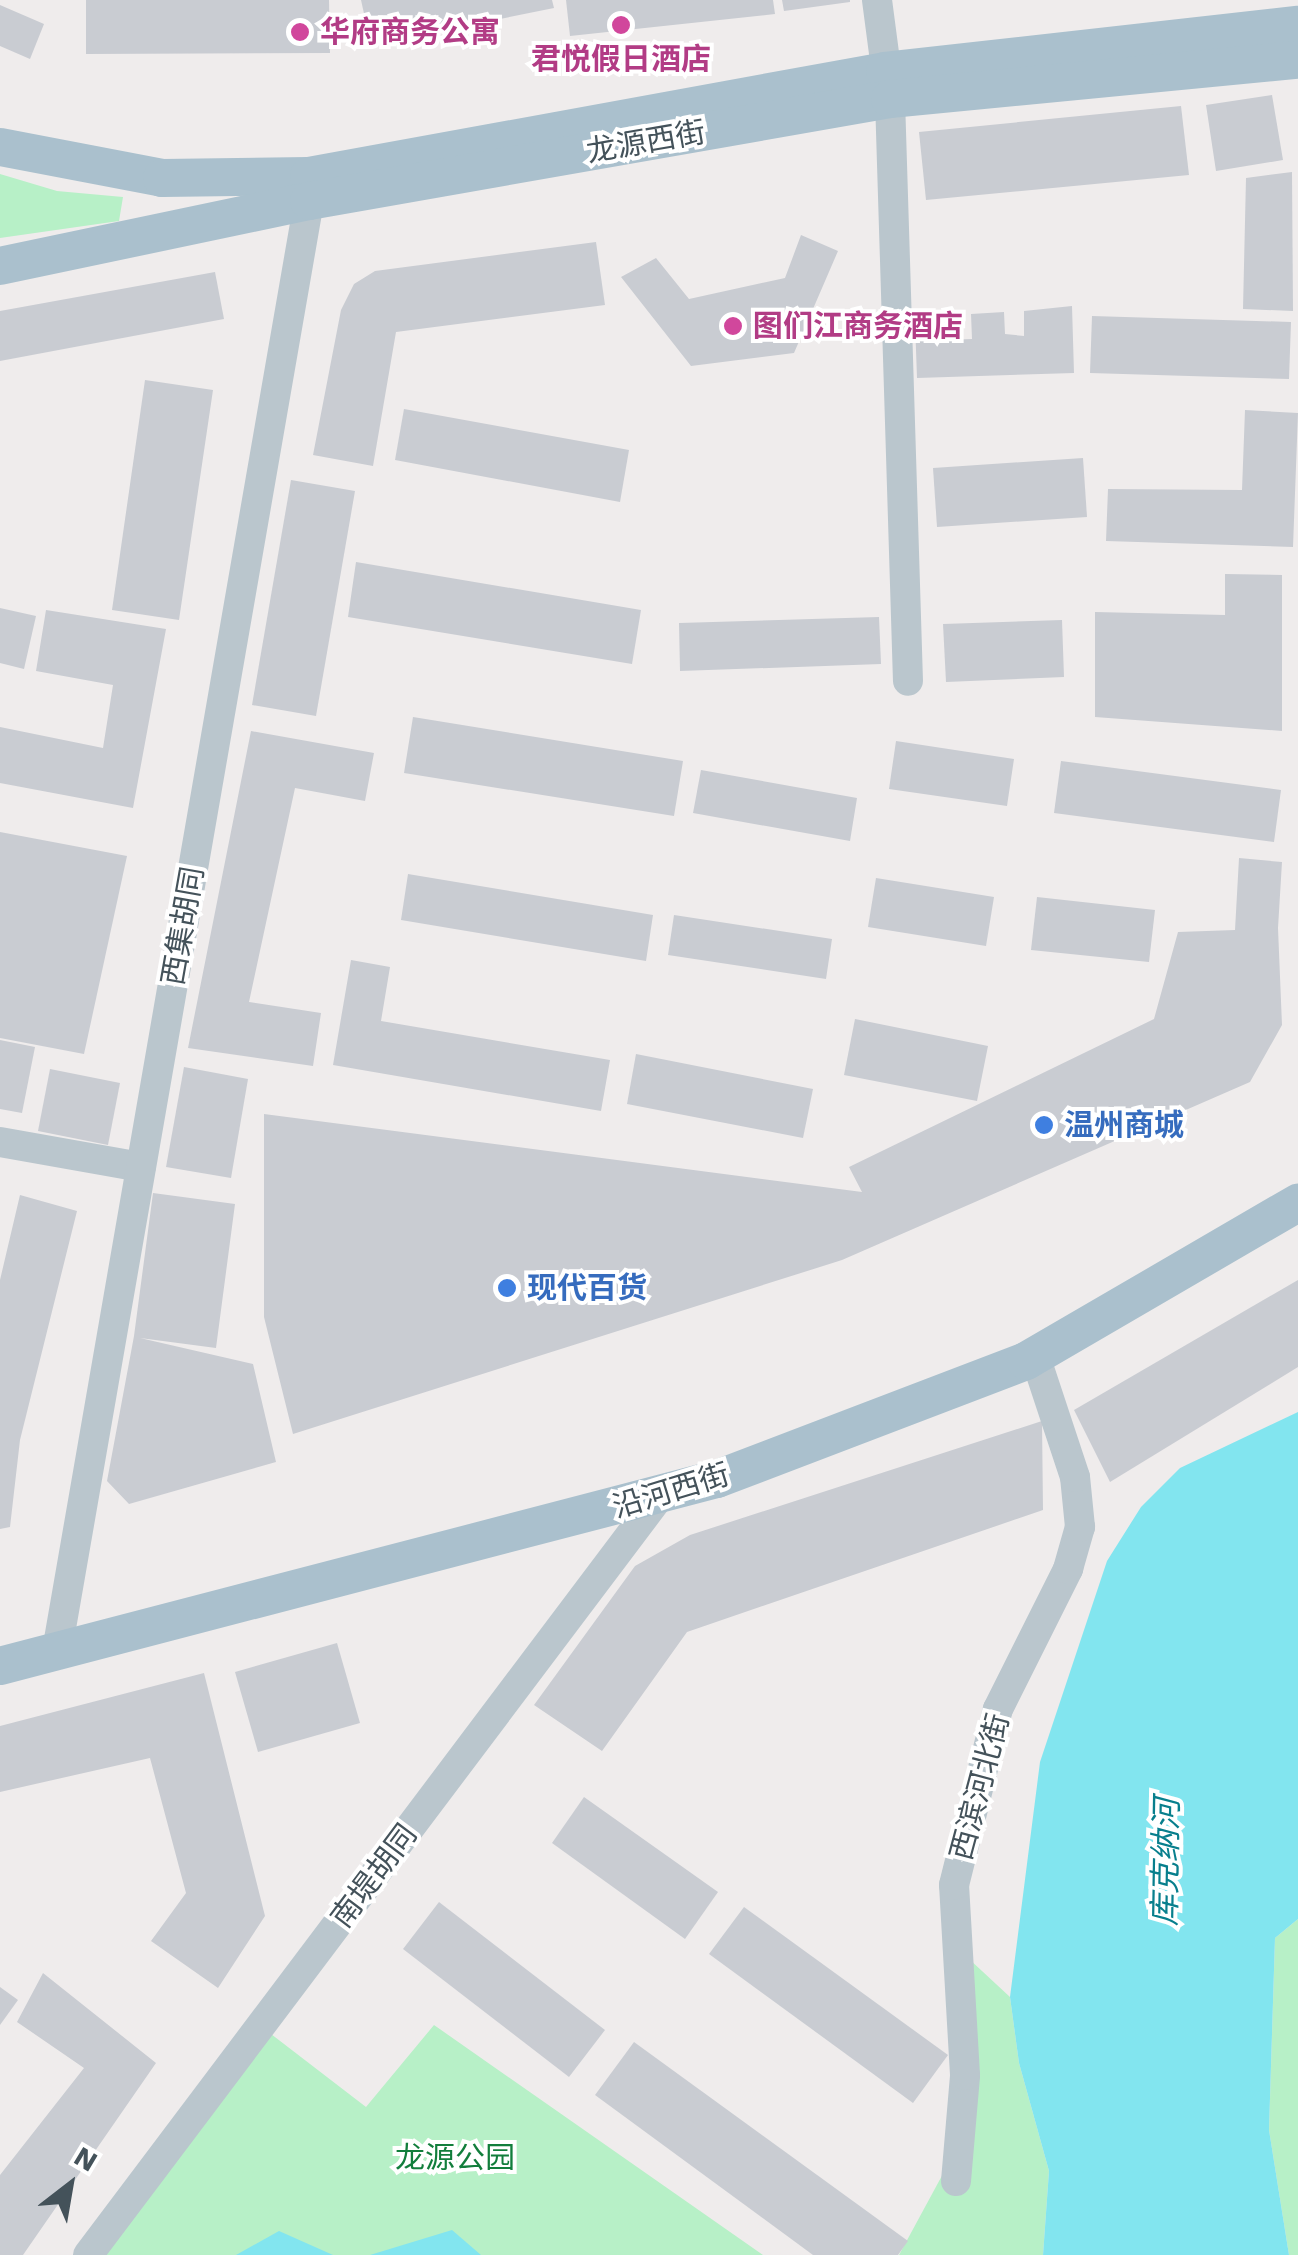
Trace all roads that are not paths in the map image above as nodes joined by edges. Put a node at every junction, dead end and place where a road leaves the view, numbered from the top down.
1 (877, 0) edge
2 (1298, 25) edge
3 (1298, 60) edge
4 (888, 85) junction
5 (0, 147) edge
6 (310, 202) junction
7 (0, 266) edge
8 (908, 681) dead end
9 (0, 1142) edge
10 (141, 1167) junction
11 (1298, 1203) edge
12 (1035, 1356) junction
13 (659, 1498) junction
14 (58, 1651) junction
15 (0, 1666) edge
16 (956, 2181) dead end
17 (88, 2255) edge

1 - 4 street
2 - 4 main road, 龙源西街
3 - 4 main road, 龙源西街
4 - 5 main road, 龙源西街
4 - 6 main road, 龙源西街
4 - 8 street
6 - 7 main road, 龙源西街
6 - 10 street, 西集胡同
9 - 10 street
10 - 14 street, 西集胡同
11 - 12 main road, 沿河西街
12 - 13 main road, 沿河西街
12 - 16 street, 西滨河北街
13 - 14 main road, 沿河西街
13 - 17 street, 南堤胡同
14 - 15 main road, 沿河西街

